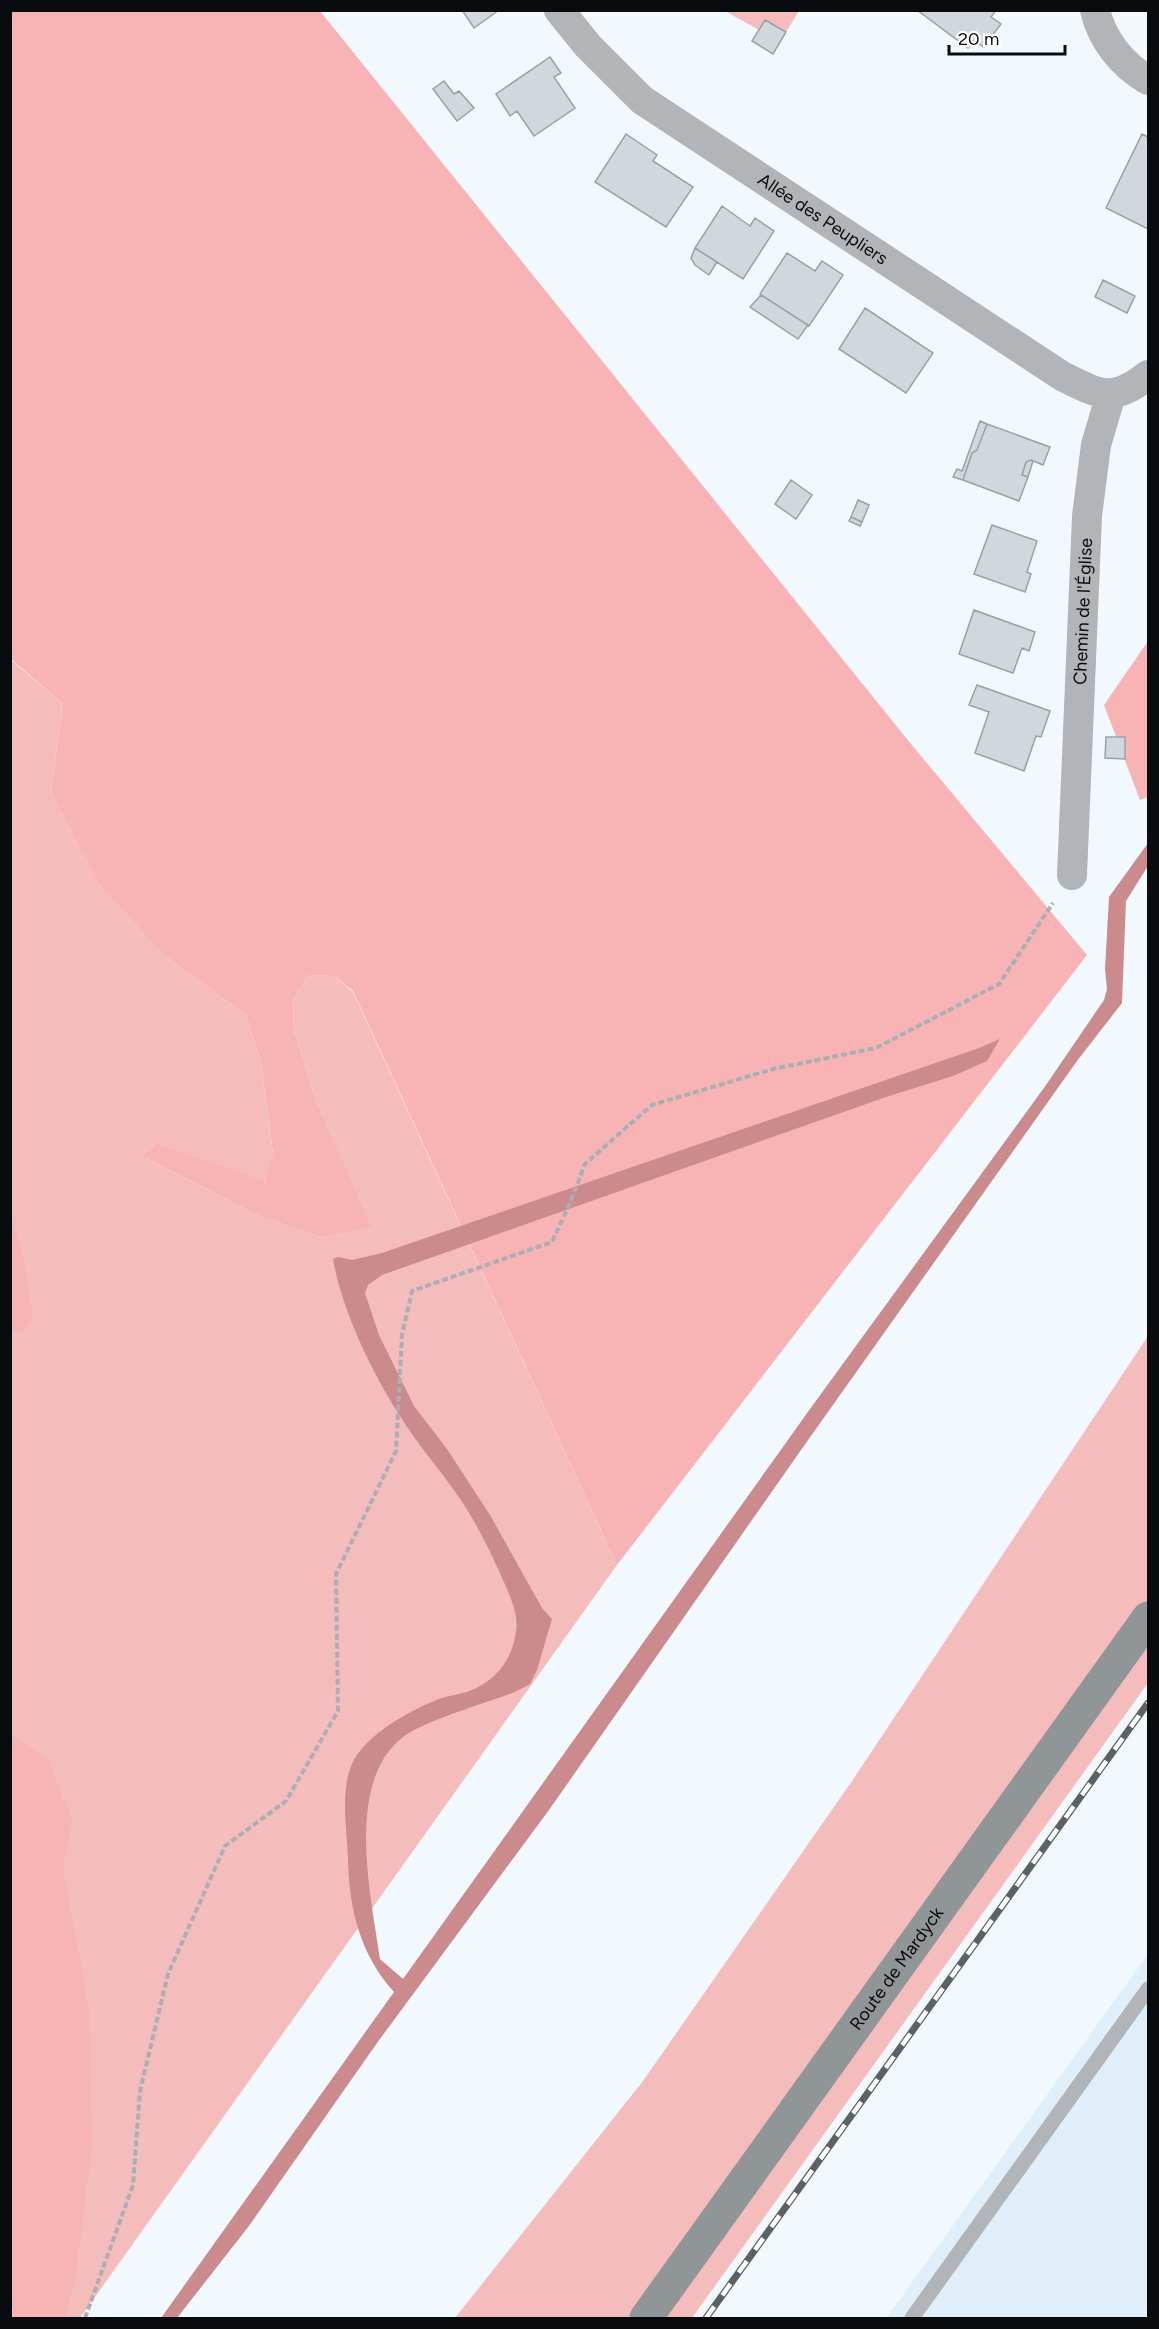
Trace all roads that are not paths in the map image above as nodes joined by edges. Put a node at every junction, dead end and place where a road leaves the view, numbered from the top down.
1 (559, 10) edge
2 (1095, 10) edge
3 (1149, 80) edge
4 (1149, 375) edge
5 (1111, 394) junction
6 (1072, 875) road end
7 (1149, 1618) edge
8 (1149, 1989) edge
9 (646, 2319) edge
10 (912, 2319) edge

1 - 5 street, Allée des Peupliers
2 - 3 street
4 - 5 street
5 - 6 street, Chemin de l'Église
7 - 9 main road, Route de Mardyck
8 - 10 lane

